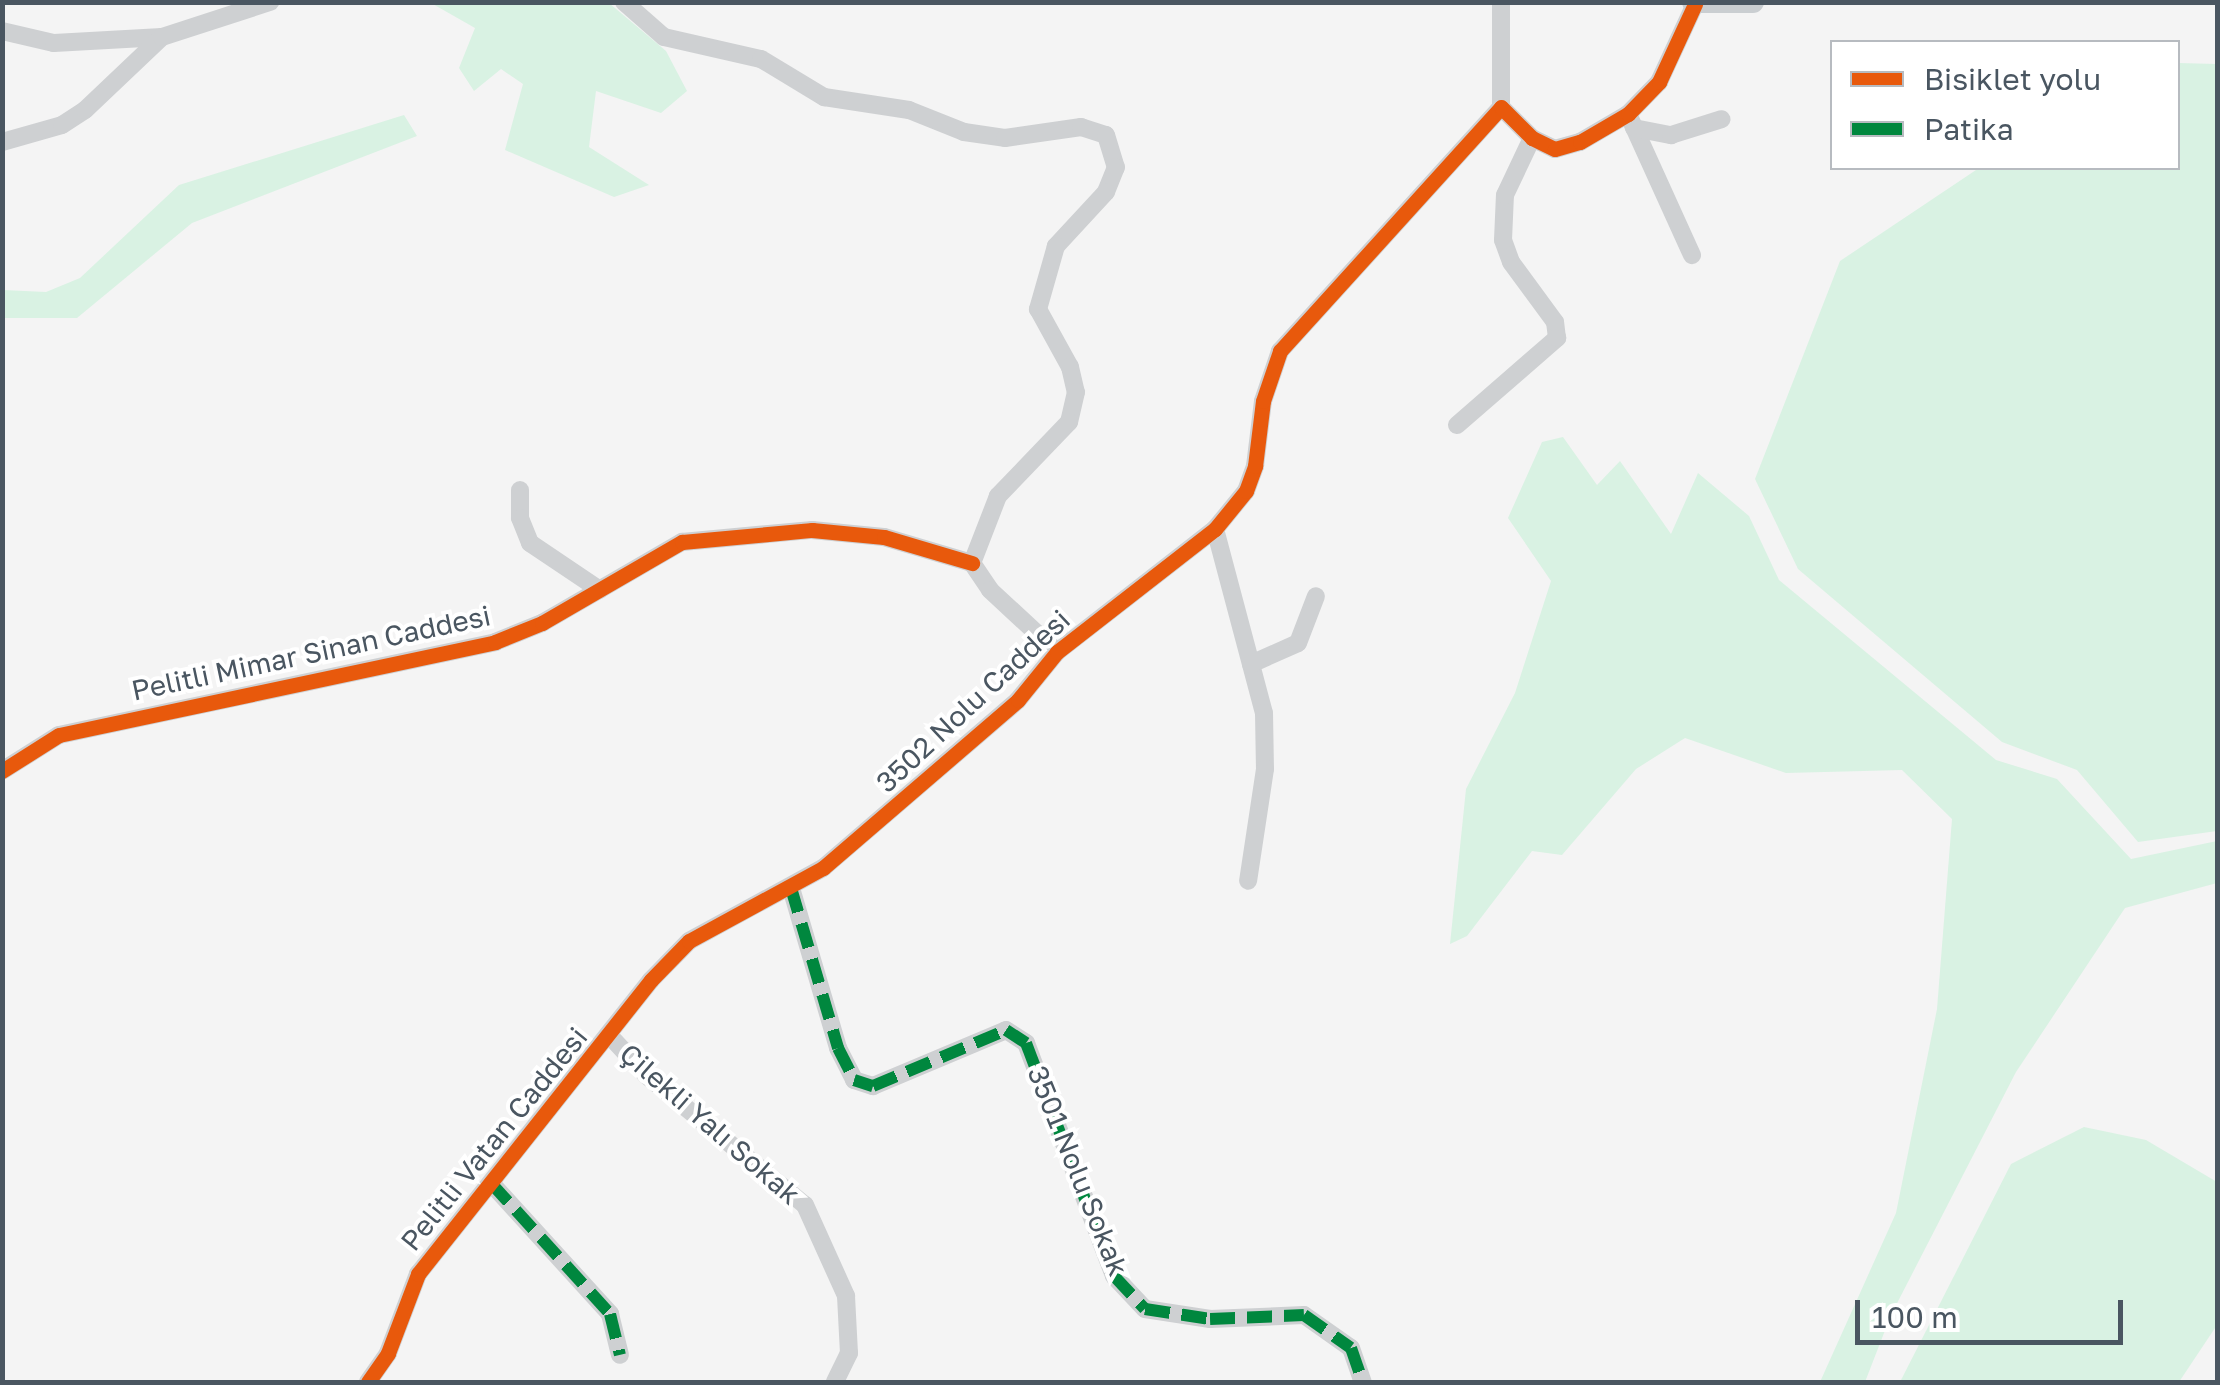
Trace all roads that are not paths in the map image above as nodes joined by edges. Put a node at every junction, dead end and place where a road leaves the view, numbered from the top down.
1 (270, 2) edge
2 (624, 2) edge
3 (1501, 2) edge
4 (1753, 2) edge
5 (1694, 3) edge
6 (2, 31) edge
7 (162, 37) junction
8 (1500, 107) junction
9 (1722, 119) dead end
10 (1631, 121) junction
11 (1532, 138) junction
12 (2, 142) edge
13 (1692, 255) dead end
14 (1458, 426) dead end
15 (520, 490) dead end
16 (1215, 529) junction
17 (972, 563) junction
18 (600, 590) junction
19 (1316, 596) dead end
20 (1057, 652) junction
21 (1251, 664) junction
22 (2, 771) edge
23 (1248, 881) dead end
24 (791, 888) junction
25 (609, 1035) junction
26 (492, 1182) junction
27 (620, 1355) dead end
28 (368, 1382) edge
29 (835, 1382) edge
30 (1363, 1382) edge

1 - 7 street
2 - 17 street
3 - 8 street
4 - 5 main road
5 - 10 street
6 - 7 street
7 - 12 street
8 - 11 street
8 - 16 street, 3502 Nolu Caddesi
9 - 10 street
10 - 11 street
10 - 13 street
11 - 14 street
15 - 18 street
16 - 20 street, 3502 Nolu Caddesi
16 - 21 street
17 - 18 street, Pelitli Mimar Sinan Caddesi
17 - 20 street
18 - 22 street, Pelitli Mimar Sinan Caddesi
19 - 21 street
20 - 24 street, 3502 Nolu Caddesi
21 - 23 street
24 - 25 street, 3502 Nolu Caddesi
24 - 30 street, 3501 Nolu Sokak
25 - 26 street, Pelitli Vatan Caddesi
25 - 29 street, Çilekli Yalı Sokak
26 - 27 street
26 - 28 street, Pelitli Vatan Caddesi

